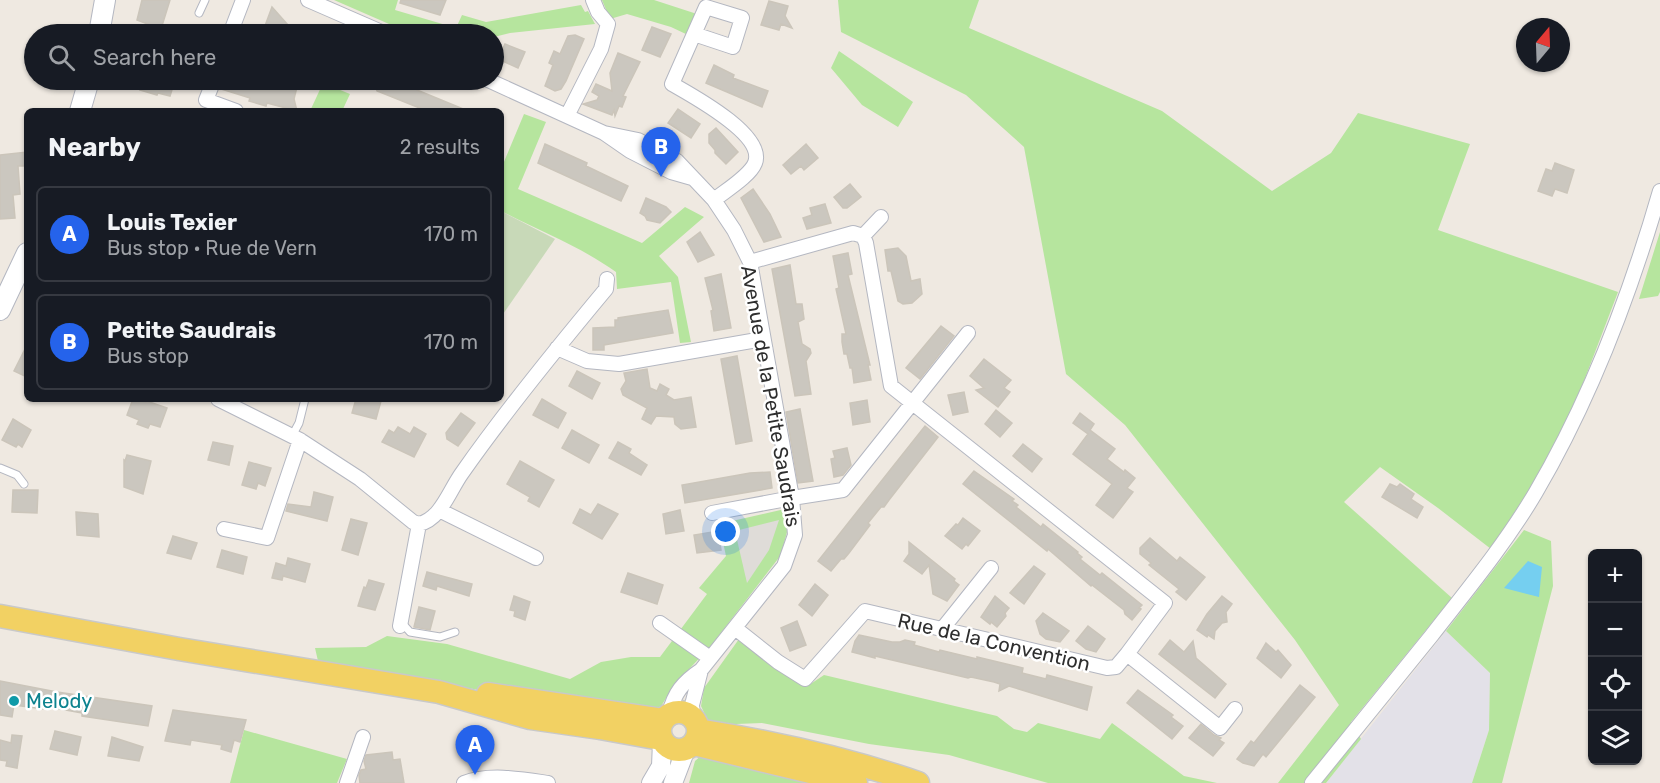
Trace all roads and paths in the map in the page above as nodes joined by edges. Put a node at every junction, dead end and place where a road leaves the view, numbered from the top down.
1 (92, 0) edge
2 (105, 0) edge
3 (205, 0) edge
4 (243, 0) edge
5 (308, 0) edge
6 (593, 0) edge
7 (199, 13) dead end
8 (97, 24) edge
9 (101, 24) edge
10 (234, 24) edge
11 (363, 24) edge
12 (694, 34) dead end
13 (504, 87) edge
14 (85, 90) edge
15 (210, 90) edge
16 (81, 108) edge
17 (228, 108) edge
18 (567, 116) junction
19 (1660, 191) edge
20 (714, 200) junction
21 (881, 216) dead end
22 (863, 236) junction
23 (750, 262) junction
24 (17, 272) edge
25 (607, 279) dead end
26 (0, 310) edge
27 (968, 333) dead end
28 (764, 339) junction
29 (557, 348) junction
30 (224, 402) edge
31 (304, 402) edge
32 (913, 403) junction
33 (296, 438) junction
34 (0, 468) edge
35 (24, 484) dead end
36 (792, 498) junction
37 (439, 510) junction
38 (711, 513) dead end
39 (418, 524) junction
40 (224, 529) dead end
41 (536, 558) dead end
42 (991, 568) dead end
43 (0, 616) edge
44 (660, 622) dead end
45 (400, 623) joint
46 (735, 628) junction
47 (943, 628) junction
48 (455, 632) dead end
49 (1127, 654) junction
50 (710, 658) junction
51 (701, 670) junction
52 (1235, 709) dead end
53 (664, 729) junction
54 (693, 735) junction
55 (363, 737) dead end
56 (347, 783) edge
57 (464, 783) edge
58 (548, 783) edge
59 (651, 783) edge
60 (673, 783) edge
61 (856, 783) edge
62 (918, 783) edge
63 (1312, 783) edge

1 - 8 main road
2 - 9 main road
3 - 7 lane
4 - 10 street
5 - 11 street
6 - 18 street
12 - 20 street
13 - 18 street, Avenue de la Petite Saudrais
14 - 16 main road
15 - 17 street
18 - 20 street, Avenue de la Petite Saudrais
19 - 63 street
20 - 23 street, Avenue de la Petite Saudrais
21 - 22 street
22 - 23 street
22 - 32 street
23 - 28 street, Avenue de la Petite Saudrais
24 - 26 main road
25 - 29 street
27 - 32 street
28 - 29 street
28 - 36 street, Avenue de la Petite Saudrais
29 - 37 street
30 - 33 street
31 - 33 lane
32 - 36 street
32 - 49 street, Rue de la Convention
33 - 39 street
33 - 40 street
34 - 35 lane
36 - 38 street
36 - 46 street, Avenue de la Petite Saudrais
37 - 39 street
37 - 41 street
39 - 45 street
42 - 47 street
43 - 53 main road
44 - 50 street
45 - 48 lane
46 - 47 street, Rue de la Convention
46 - 50 street, Avenue de la Petite Saudrais
47 - 49 street, Rue de la Convention
49 - 52 street
50 - 51 street, Avenue de la Petite Saudrais
51 - 53 street, Avenue de la Petite Saudrais
51 - 54 street, Avenue de la Petite Saudrais
53 - 54 main road
53 - 54 main road
53 - 59 street
54 - 60 street
54 - 61 main road
54 - 62 main road
55 - 56 street
57 - 58 street

